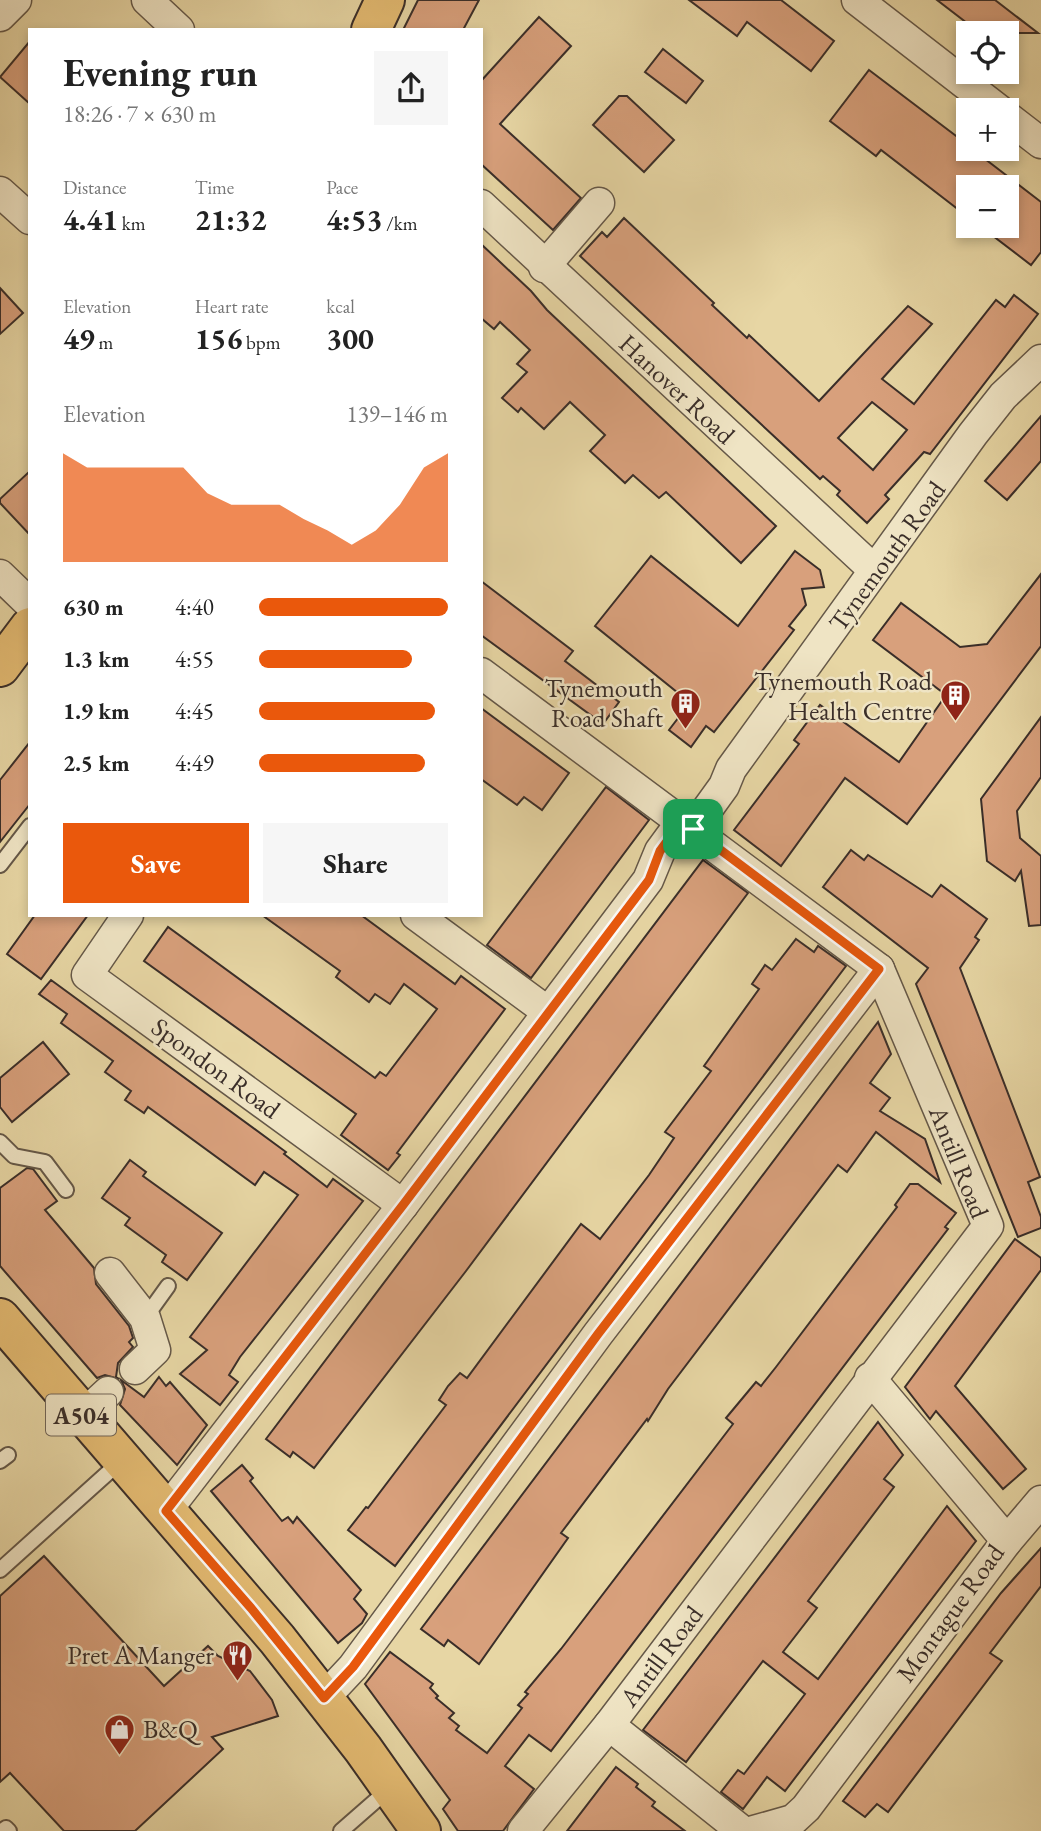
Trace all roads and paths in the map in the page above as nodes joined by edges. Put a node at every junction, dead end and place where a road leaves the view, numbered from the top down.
1 (16, 0) edge
2 (147, 0) edge
3 (385, 0) edge
4 (857, 0) edge
5 (0, 16) edge
6 (177, 28) edge
7 (372, 28) edge
8 (984, 98) edge
9 (1019, 126) edge
10 (1041, 143) edge
11 (0, 192) edge
12 (600, 203) dead end
13 (483, 207) edge
14 (28, 217) edge
15 (544, 267) junction
16 (1041, 359) edge
17 (874, 570) junction
18 (0, 575) edge
19 (28, 627) edge
20 (0, 667) edge
21 (483, 674) edge
22 (687, 825) junction
23 (28, 829) edge
24 (0, 866) edge
25 (127, 917) edge
26 (419, 917) edge
27 (879, 969) junction
28 (548, 1012) junction
29 (0, 1142) edge
30 (66, 1191) dead end
31 (403, 1205) junction
32 (110, 1273) dead end
33 (168, 1286) dead end
34 (0, 1318) edge
35 (145, 1318) junction
36 (135, 1369) dead end
37 (870, 1378) junction
38 (121, 1461) junction
39 (166, 1511) junction
40 (1036, 1517) edge
41 (1007, 1541) junction
42 (0, 1570) edge
43 (324, 1698) junction
44 (609, 1726) junction
45 (390, 1788) junction
46 (341, 1831) edge
47 (421, 1831) edge
48 (523, 1831) edge
49 (742, 1831) edge
50 (754, 1831) edge

1 - 5 street
2 - 6 street
3 - 7 main road
4 - 8 street
9 - 10 street
11 - 14 street
12 - 15 street
13 - 15 street, Hanover Road
15 - 17 street, Hanover Road
16 - 17 street, Tynemouth Road
17 - 22 street, Tynemouth Road
18 - 19 street
19 - 20 main road
21 - 22 street
22 - 27 street
22 - 28 street, Tynemouth Road
23 - 24 lane
25 - 31 street, Spondon Road
26 - 28 street
27 - 37 street, Antill Road
27 - 43 street
28 - 31 street, Tynemouth Road
29 - 30 lane
31 - 39 street, Tynemouth Road
32 - 35 street
33 - 35 lane
34 - 38 main road, A504
35 - 36 street
37 - 41 street, Montague Road
37 - 44 street, Antill Road
38 - 39 main road, A504
38 - 42 lane
39 - 43 main road, A504
40 - 41 street
41 - 50 street, Montague Road
43 - 45 main road, A504
44 - 48 street, Antill Road
44 - 49 street
45 - 46 lane
45 - 47 main road, A504

